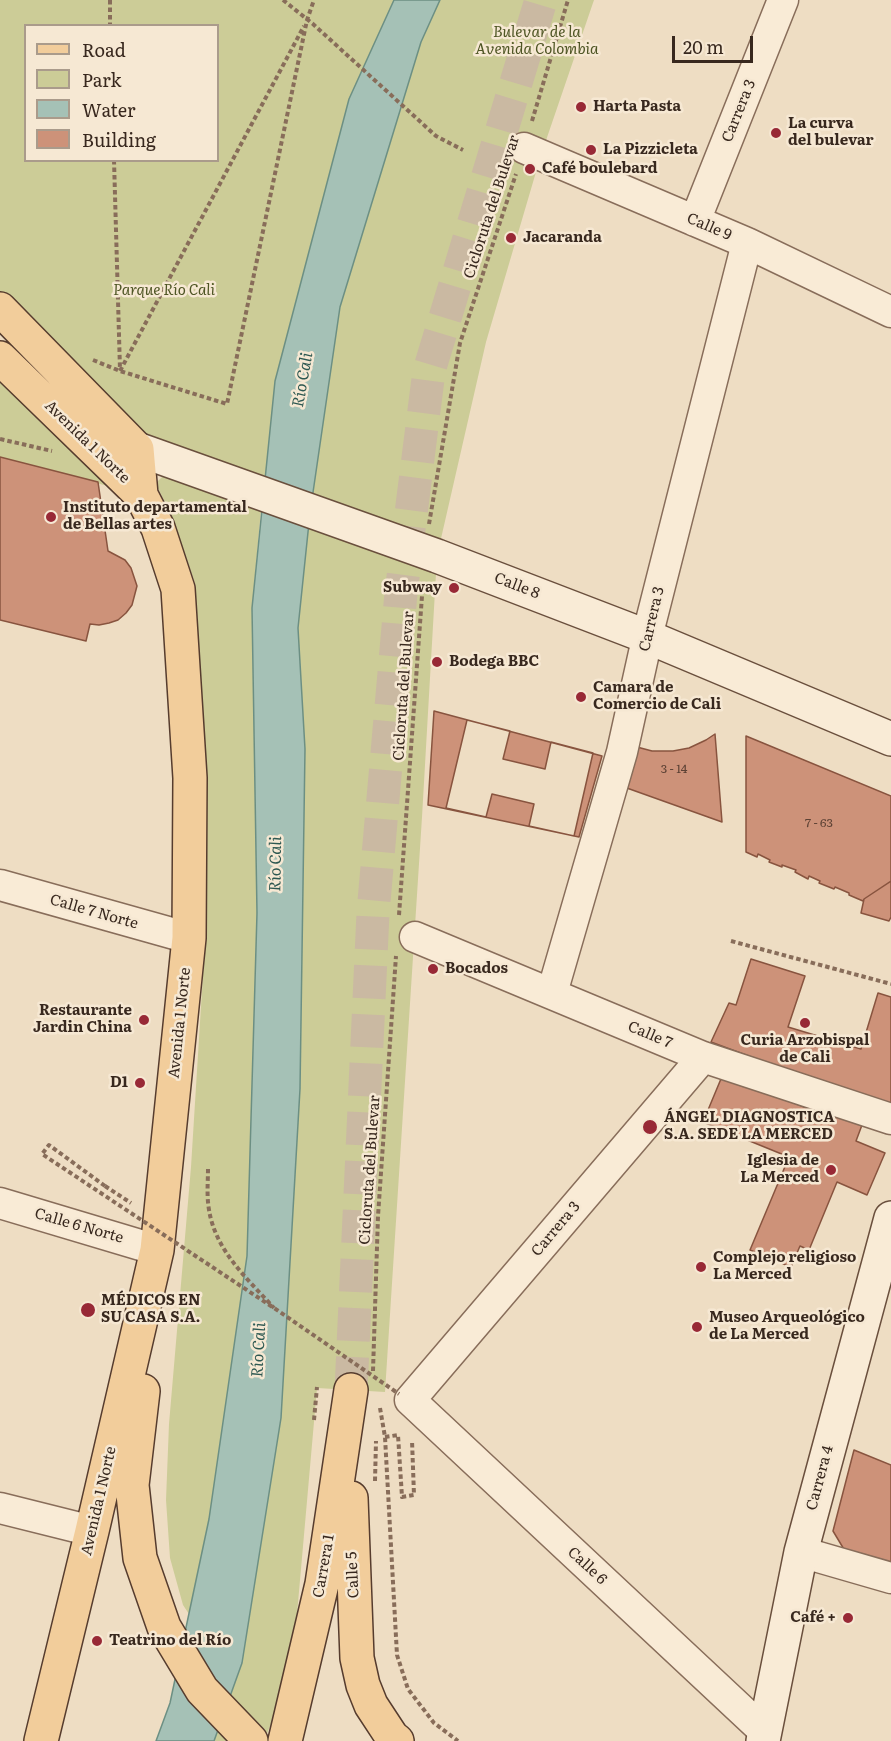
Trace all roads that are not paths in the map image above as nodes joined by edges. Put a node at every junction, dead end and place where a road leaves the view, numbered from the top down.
1 (783, 0) edge
2 (524, 148) road end
3 (695, 221) junction
4 (747, 243) junction
5 (0, 309) edge
6 (891, 312) edge
7 (0, 358) edge
8 (137, 449) junction
9 (141, 495) junction
10 (648, 637) junction
11 (891, 739) edge
12 (0, 885) edge
13 (403, 937) road end
14 (189, 938) junction
15 (552, 993) junction
16 (703, 1057) junction
17 (891, 1119) edge
18 (0, 1203) edge
19 (891, 1218) edge
20 (157, 1250) junction
21 (364, 1395) joint
22 (404, 1397) joint
23 (0, 1508) edge
24 (92, 1531) junction
25 (801, 1552) junction
26 (891, 1578) edge
27 (764, 1737) edge
28 (41, 1741) edge
29 (251, 1741) edge
30 (285, 1741) edge
31 (397, 1741) edge

1 - 3 street, Carrera 3
2 - 3 street, Calle 9
3 - 4 street, Calle 9
4 - 6 street, Calle 9
4 - 10 street, Carrera 3
5 - 8 main road
7 - 9 main road, Avenida 1 Norte
8 - 9 main road
8 - 10 street, Calle 8
9 - 14 main road, Avenida 1 Norte
10 - 11 street, Calle 8
10 - 15 street, Carrera 3
12 - 14 street, Calle 7 Norte
13 - 15 street, Calle 7
14 - 20 main road, Avenida 1 Norte
15 - 16 street, Calle 7
16 - 17 street, Calle 7
16 - 22 street, Carrera 3
18 - 20 street, Calle 6 Norte
19 - 25 street, Carrera 4
20 - 24 main road, Avenida 1 Norte
20 - 29 main road
21 - 30 main road, Carrera 1
21 - 31 main road, Calle 5
22 - 27 street, Calle 6
23 - 24 street
24 - 28 main road, Avenida 1 Norte
25 - 26 street
25 - 27 street, Carrera 4

